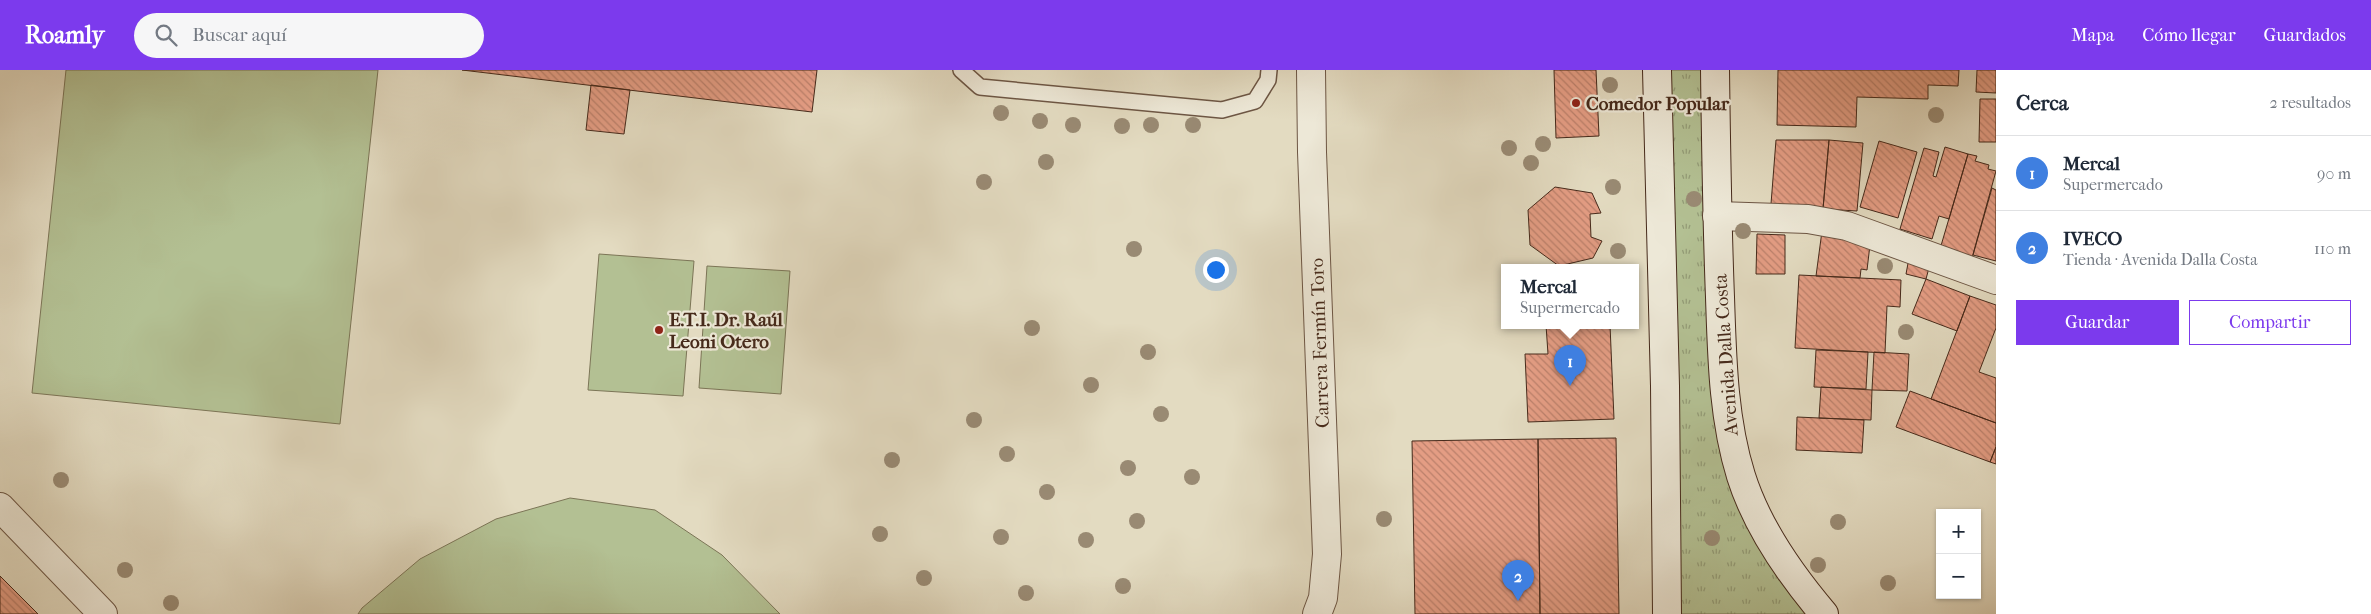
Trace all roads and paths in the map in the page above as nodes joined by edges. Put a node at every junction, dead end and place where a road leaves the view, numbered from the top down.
1 (961, 70) edge
2 (1269, 70) edge
3 (1312, 70) edge
4 (1657, 70) edge
5 (1715, 70) edge
6 (1717, 216) junction
7 (1996, 280) edge
8 (0, 507) edge
9 (103, 614) edge
10 (1317, 614) edge
11 (1667, 614) edge
12 (1824, 614) edge

1 - 2 lane
3 - 10 street, Carrera Fermín Toro
4 - 11 street
5 - 6 street, Avenida Dalla Costa
6 - 7 street
6 - 12 street, Avenida Dalla Costa
8 - 9 street

